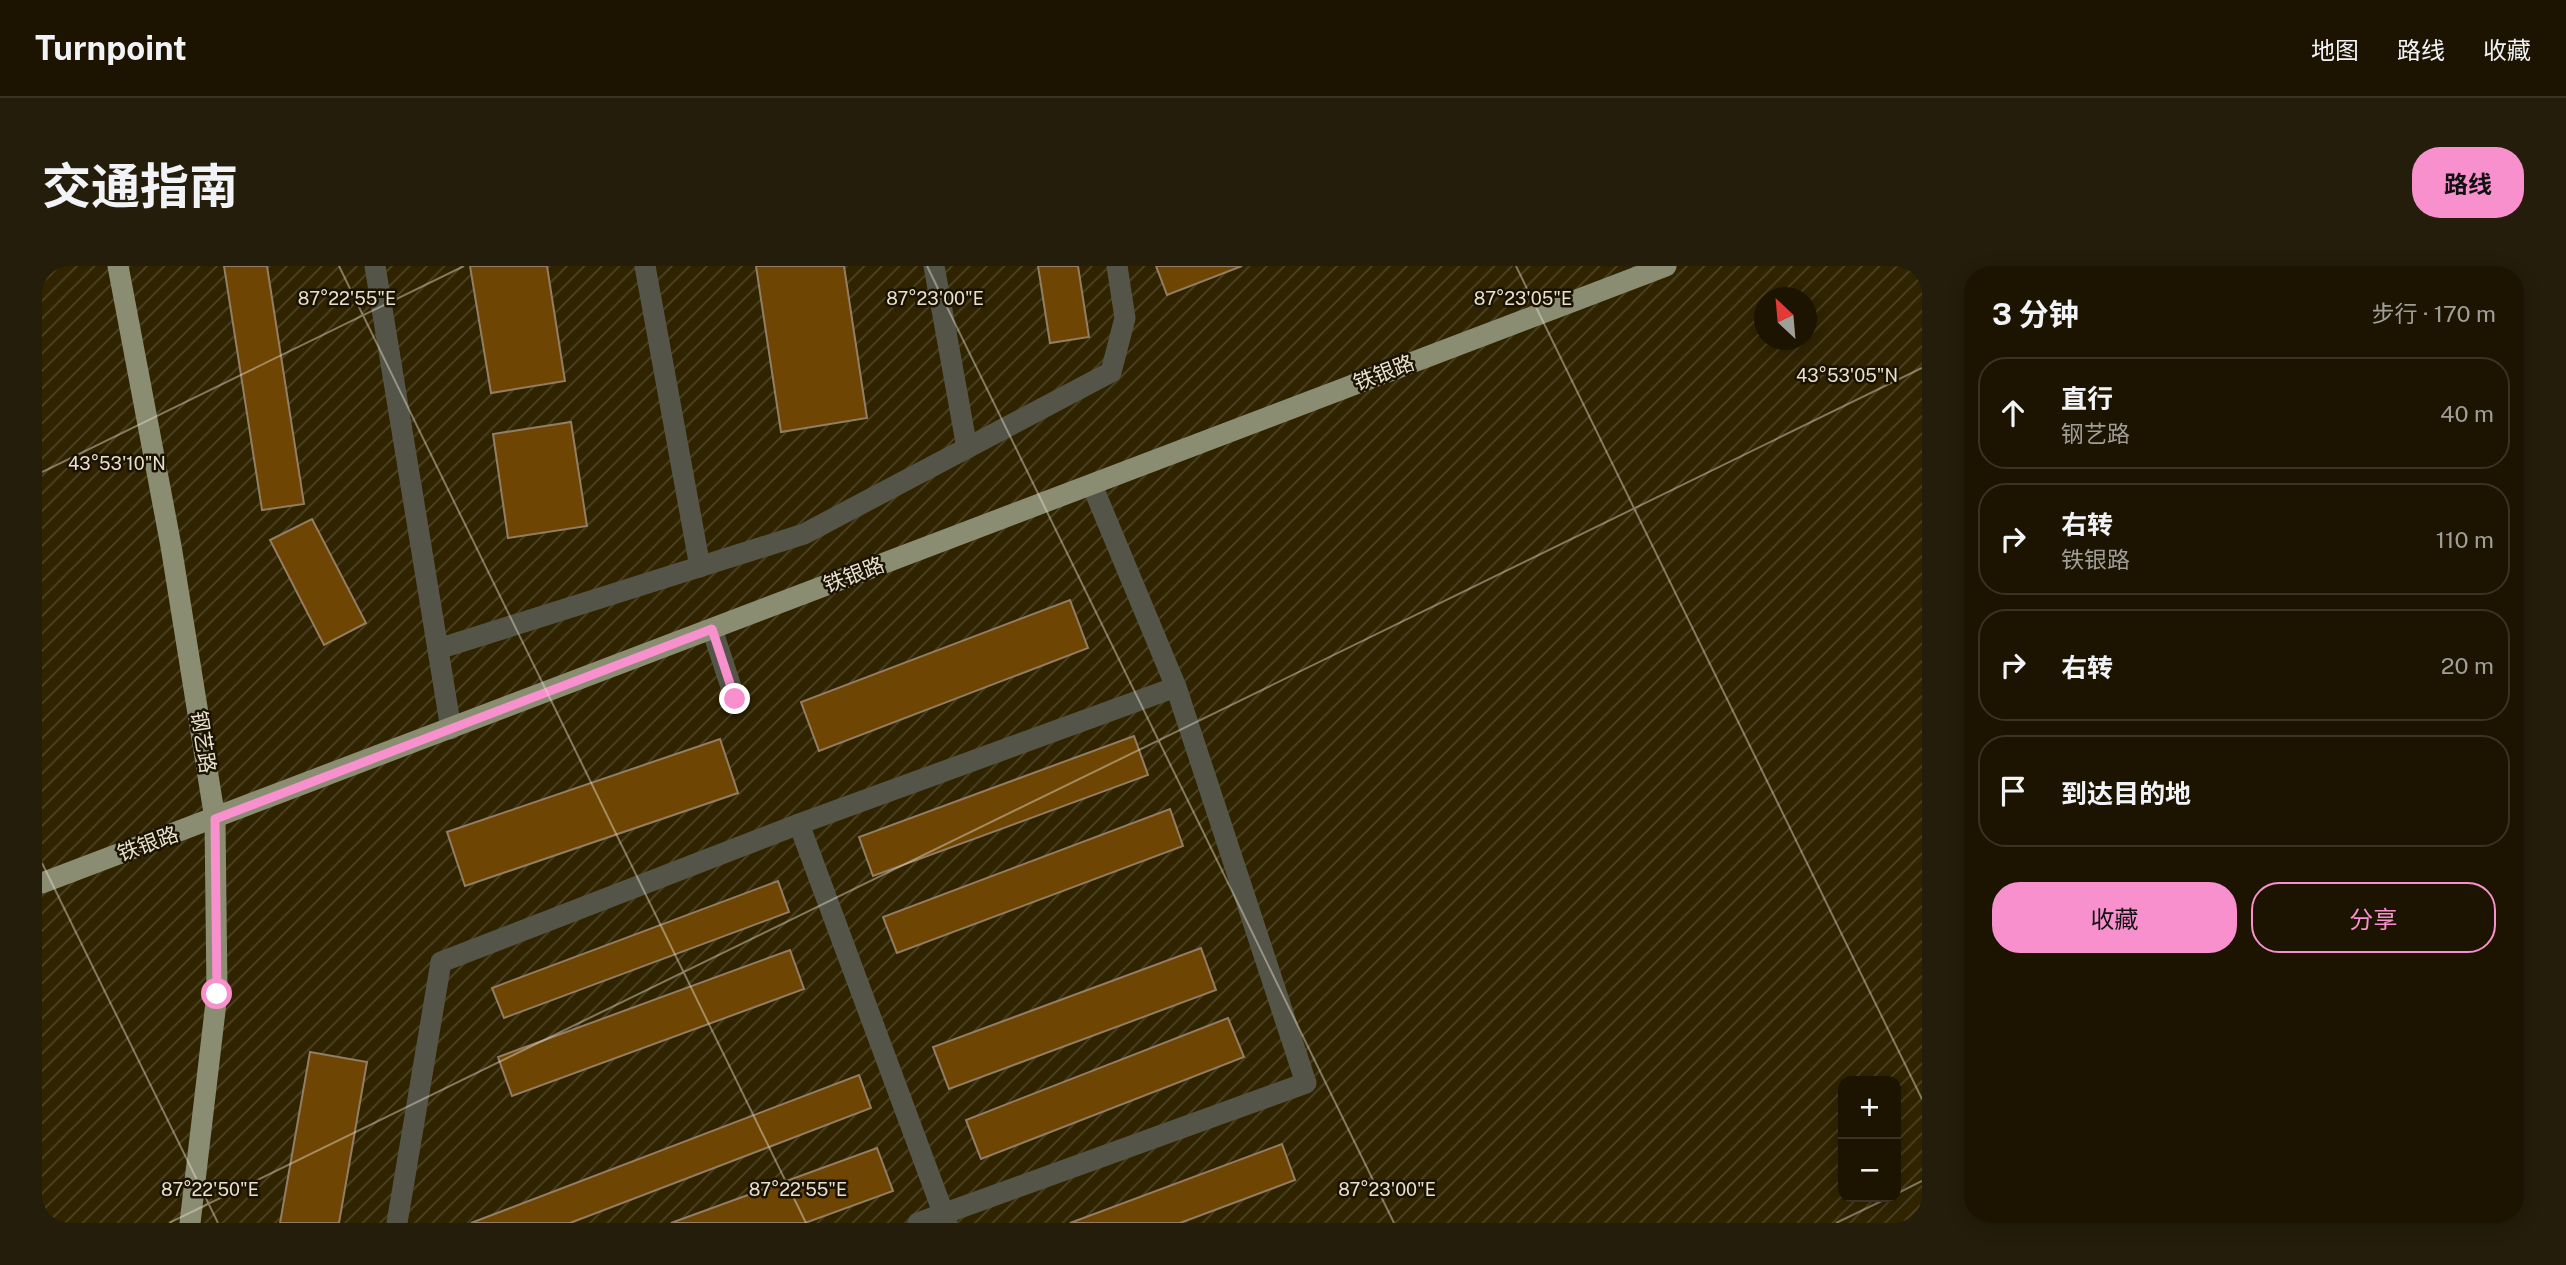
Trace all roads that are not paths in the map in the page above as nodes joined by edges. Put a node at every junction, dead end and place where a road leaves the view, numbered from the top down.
1 (118, 266) edge
2 (375, 266) edge
3 (645, 266) edge
4 (934, 266) edge
5 (1117, 266) edge
6 (1666, 266) edge
7 (967, 448) junction
8 (1092, 485) junction
9 (700, 567) junction
10 (712, 629) junction
11 (438, 649) junction
12 (1176, 687) junction
13 (735, 699) dead end
14 (451, 729) junction
15 (215, 819) junction
16 (799, 824) junction
17 (42, 883) edge
18 (945, 1218) edge
19 (190, 1223) edge
20 (397, 1223) edge
21 (918, 1223) edge

1 - 15 main road, 钢艺路
2 - 11 lane
3 - 9 lane
4 - 7 lane
5 - 7 lane
6 - 8 main road, 铁银路
7 - 9 lane
8 - 10 main road, 铁银路
8 - 12 lane
9 - 11 lane
10 - 13 lane
10 - 14 main road, 铁银路
11 - 14 lane
12 - 16 lane
12 - 18 lane
14 - 15 main road, 铁银路
15 - 17 main road, 铁银路
15 - 19 main road, 钢艺路
16 - 18 lane
16 - 20 lane
18 - 21 lane

